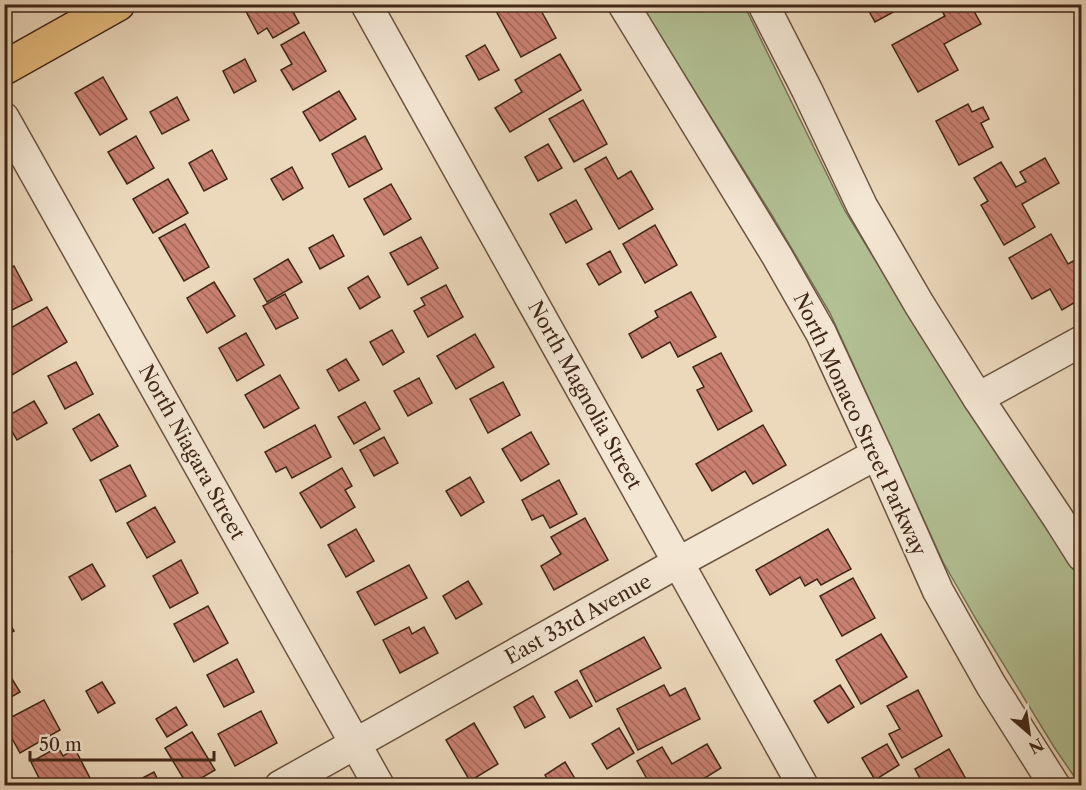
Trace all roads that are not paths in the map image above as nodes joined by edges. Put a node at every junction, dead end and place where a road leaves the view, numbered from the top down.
1 (118, 4) edge
2 (366, 4) edge
3 (622, 4) edge
4 (763, 4) edge
5 (4, 68) edge
6 (4, 118) edge
7 (1082, 341) edge
8 (978, 398) junction
9 (878, 454) junction
10 (1082, 556) edge
11 (679, 562) junction
12 (356, 743) junction
13 (280, 786) edge
14 (380, 786) edge
15 (803, 786) edge
16 (1055, 786) edge

1 - 5 main road
2 - 11 street, North Magnolia Street
3 - 9 street, North Monaco Street Parkway
4 - 8 street
6 - 12 street, North Niagara Street
7 - 8 street
8 - 10 street
9 - 11 street, East 33rd Avenue
9 - 16 street, North Monaco Street Parkway
11 - 12 street, East 33rd Avenue
11 - 15 street, North Magnolia Street
12 - 13 street, East 33rd Avenue
12 - 14 street, North Niagara Street

